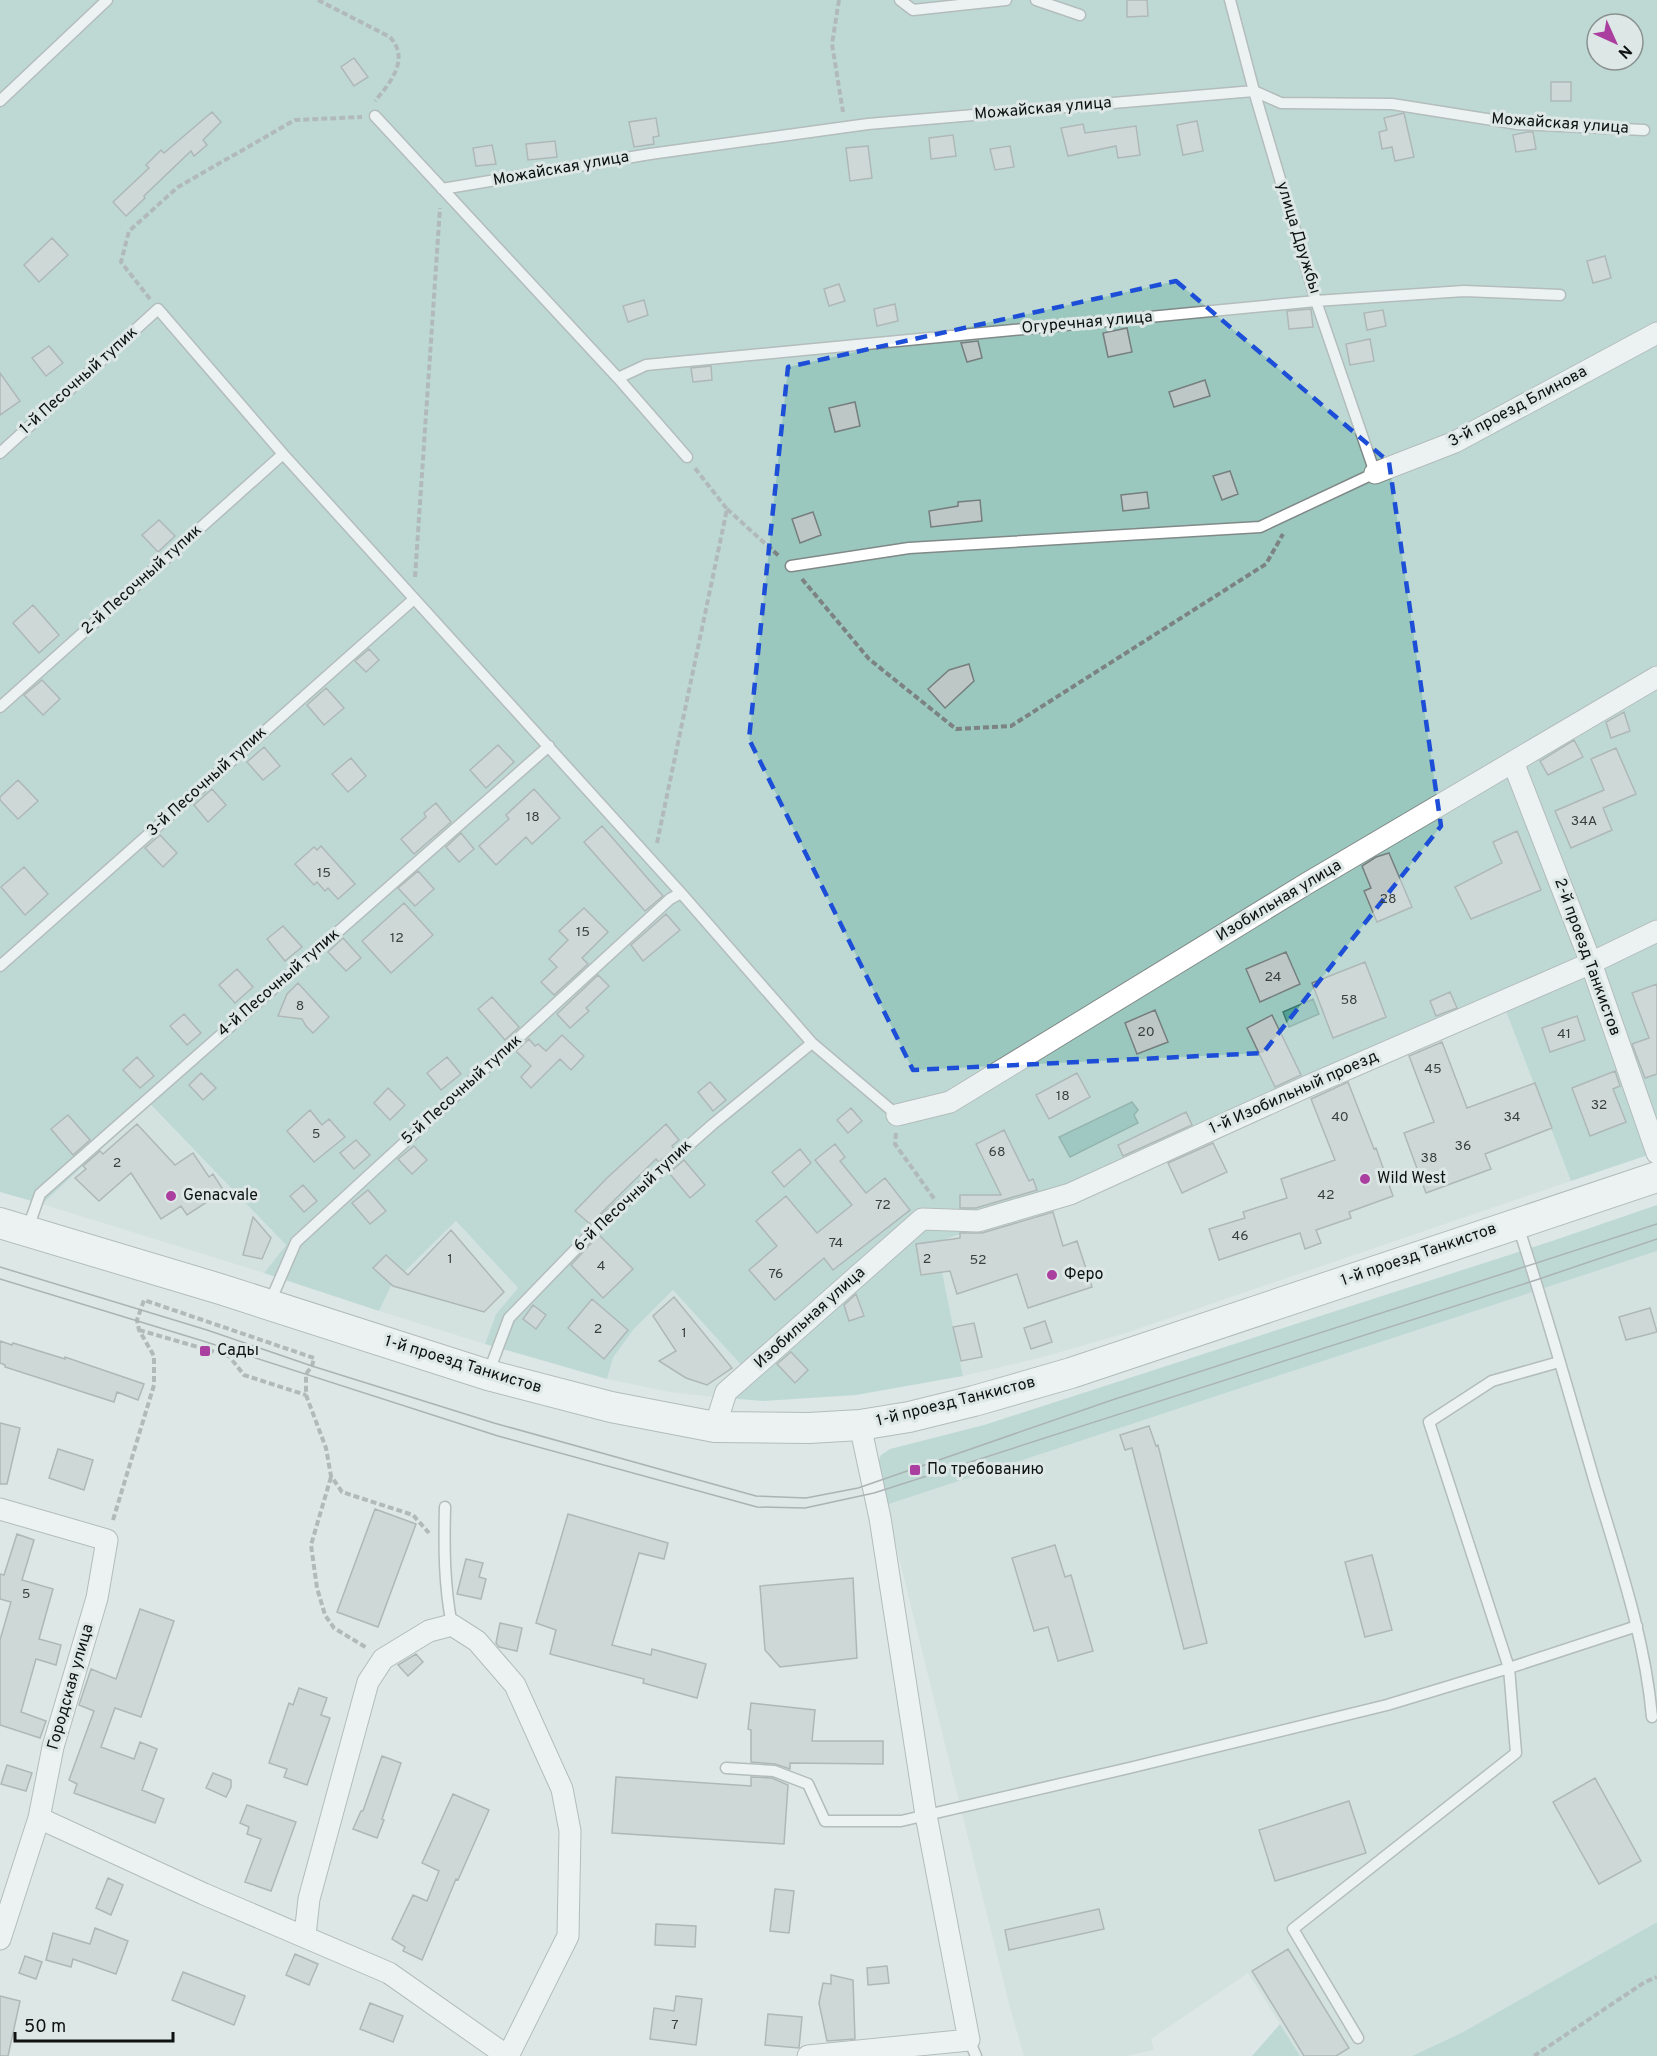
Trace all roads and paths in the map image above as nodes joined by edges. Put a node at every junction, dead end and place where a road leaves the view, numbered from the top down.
1 (107, 0) edge
2 (318, 0) edge
3 (838, 0) edge
4 (900, 0) edge
5 (1006, 0) edge
6 (1036, 0) edge
7 (1230, 0) edge
8 (1080, 15) dead end
9 (1254, 91) junction
10 (0, 101) edge
11 (375, 116) junction
12 (846, 127) junction
13 (1644, 130) dead end
14 (442, 189) junction
15 (1560, 295) dead end
16 (1316, 301) junction
17 (158, 309) junction
18 (1657, 333) edge
19 (618, 378) junction
20 (0, 453) edge
21 (283, 454) junction
22 (687, 457) joint
23 (1375, 473) junction
24 (727, 509) junction
25 (1297, 510) junction
26 (791, 566) junction
27 (414, 599) junction
28 (1657, 677) edge
29 (0, 707) edge
30 (549, 746) junction
31 (1513, 762) junction
32 (656, 848) dead end
33 (681, 893) junction
34 (1657, 931) edge
35 (1591, 963) junction
36 (0, 966) edge
37 (812, 1043) junction
38 (897, 1115) junction
39 (1657, 1153) edge
40 (1657, 1177) edge
41 (931, 1220) junction
42 (1516, 1222) junction
43 (13, 1227) edge
44 (269, 1305) junction
45 (139, 1330) junction
46 (1559, 1362) junction
47 (488, 1375) junction
48 (306, 1395) junction
49 (860, 1425) junction
50 (715, 1427) junction
51 (331, 1476) junction
52 (445, 1507) dead end
53 (0, 1509) edge
54 (106, 1540) junction
55 (444, 1549) junction
56 (452, 1625) junction
57 (1637, 1626) junction
58 (383, 1659) junction
59 (1509, 1668) junction
60 (1652, 1717) dead end
61 (726, 1768) dead end
62 (926, 1815) junction
63 (39, 1818) junction
64 (305, 1935) junction
65 (0, 1938) edge
66 (1657, 1977) edge
67 (1358, 2038) dead end
68 (972, 2048) edge
69 (507, 2056) edge
70 (808, 2056) edge
71 (1534, 2056) edge

1 - 10 lane
2 - 11 path
3 - 12 path
4 - 5 lane
6 - 8 lane
7 - 9 lane, улица Дружбы
9 - 12 lane, Можайская улица
9 - 13 lane, Можайская улица
9 - 16 lane, улица Дружбы
11 - 14 lane
11 - 17 path
12 - 14 lane, Можайская улица
14 - 19 lane
14 - 27 path
15 - 16 lane, Огуречная улица
16 - 19 lane, Огуречная улица
16 - 23 lane, улица Дружбы
17 - 20 lane, 1-й Песочный тупик
17 - 21 lane
18 - 23 street, 3-й проезд Блинова
19 - 22 lane
21 - 27 lane
21 - 29 lane, 2-й Песочный тупик
22 - 24 path
23 - 25 lane
24 - 26 path
24 - 32 path
25 - 26 lane
25 - 26 path
27 - 30 lane
27 - 36 lane, 3-й Песочный тупик
28 - 31 street, Изобильная улица
30 - 33 lane
30 - 43 lane, 4-й Песочный тупик
31 - 35 street, 2-й проезд Танкистов
31 - 38 street, Изобильная улица
33 - 37 lane
33 - 44 lane, 5-й Песочный тупик
34 - 35 street, 1-й Изобильный проезд
35 - 39 street, 2-й проезд Танкистов
35 - 41 street, 1-й Изобильный проезд
37 - 38 lane
37 - 47 lane, 6-й Песочный тупик
38 - 41 path
40 - 42 main road, 1-й проезд Танкистов
41 - 50 street, Изобильная улица
42 - 46 lane
42 - 49 main road, 1-й проезд Танкистов
43 - 44 main road, 1-й проезд Танкистов
44 - 47 main road, 1-й проезд Танкистов
45 - 48 path
45 - 48 path
45 - 54 path
46 - 57 lane
46 - 59 lane
47 - 50 main road, 1-й проезд Танкистов
48 - 51 path
49 - 50 main road, 1-й проезд Танкистов
49 - 62 street
51 - 55 path
51 - 58 path
52 - 55 lane
53 - 54 street
54 - 63 street, Городская улица
55 - 56 lane
56 - 58 street
56 - 69 street
57 - 59 lane
57 - 60 lane
58 - 64 street
59 - 62 lane
59 - 67 lane
61 - 62 lane
62 - 68 street
63 - 64 street
63 - 65 street, Городская улица
64 - 69 street
66 - 71 path
68 - 70 street

